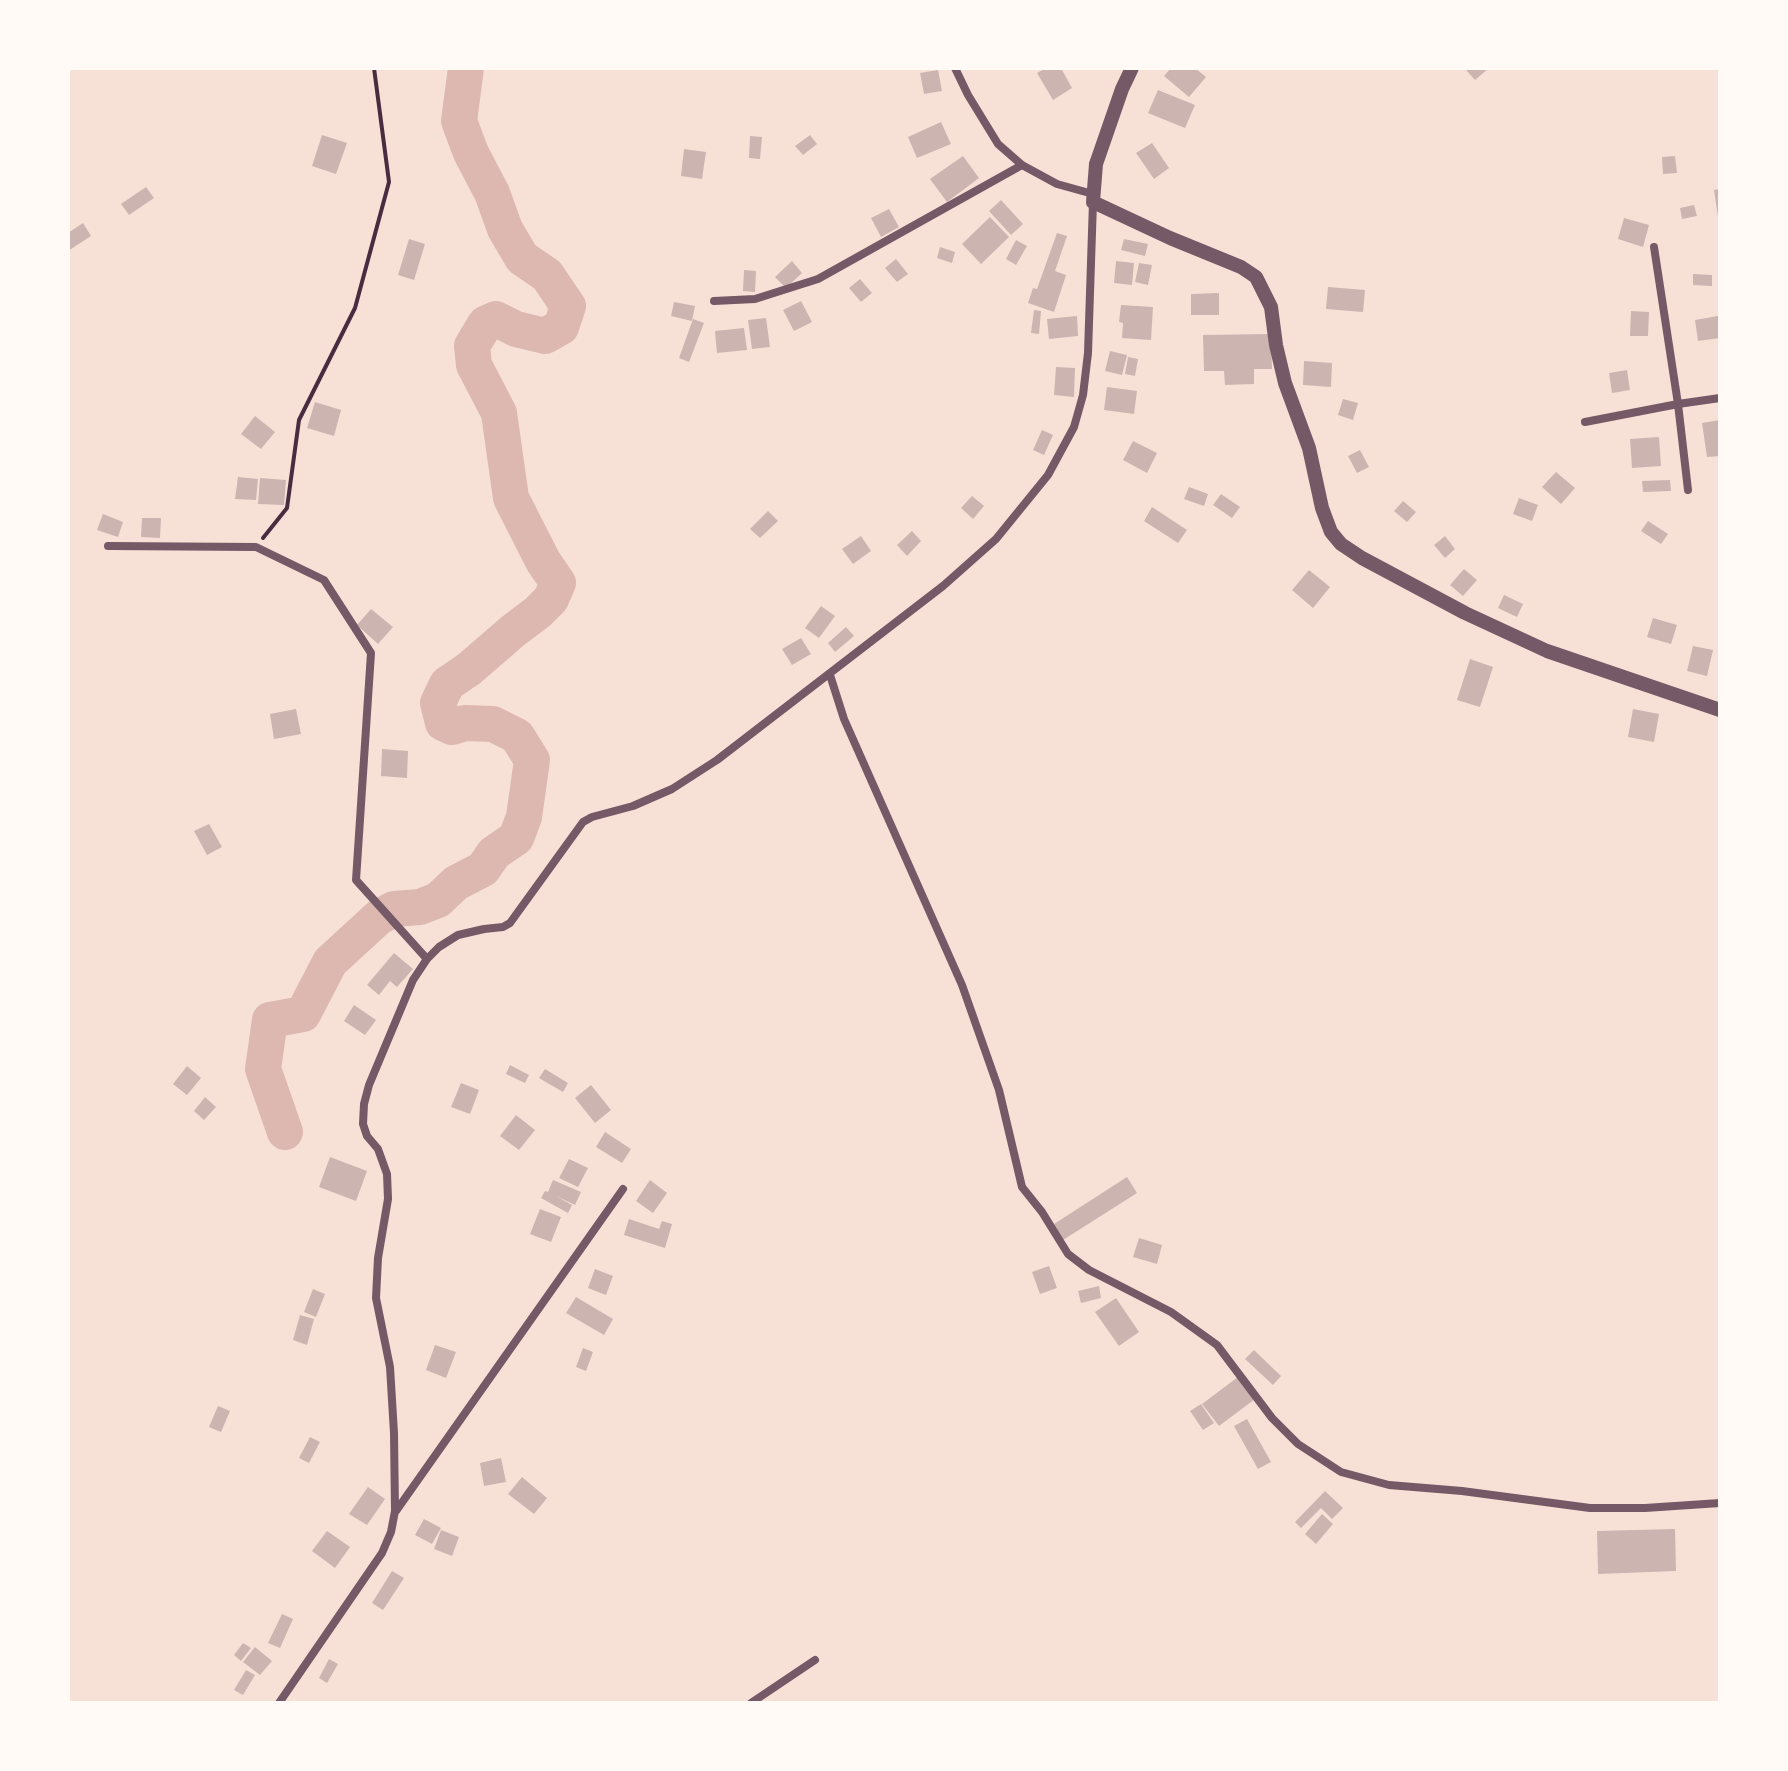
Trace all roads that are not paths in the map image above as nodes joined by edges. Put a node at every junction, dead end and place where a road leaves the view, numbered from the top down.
1 (955, 68) edge
2 (1132, 68) edge
3 (1022, 165) junction
4 (1093, 198) junction
5 (1654, 247) dead end
6 (714, 301) dead end
7 (1720, 398) edge
8 (1678, 404) junction
9 (1585, 422) dead end
10 (1688, 490) dead end
11 (108, 546) dead end
12 (830, 675) junction
13 (1720, 710) edge
14 (427, 959) junction
15 (623, 1189) dead end
16 (1720, 1503) edge
17 (395, 1511) junction
18 (815, 1660) dead end
19 (279, 1703) edge
20 (751, 1703) edge

1 - 3 street
2 - 4 street
3 - 4 street
3 - 6 street
4 - 12 street
4 - 13 street
5 - 8 street
7 - 8 street
8 - 9 street
8 - 10 street
11 - 14 street
12 - 14 street
12 - 16 street
14 - 17 street
15 - 17 street
17 - 19 street
18 - 20 street

